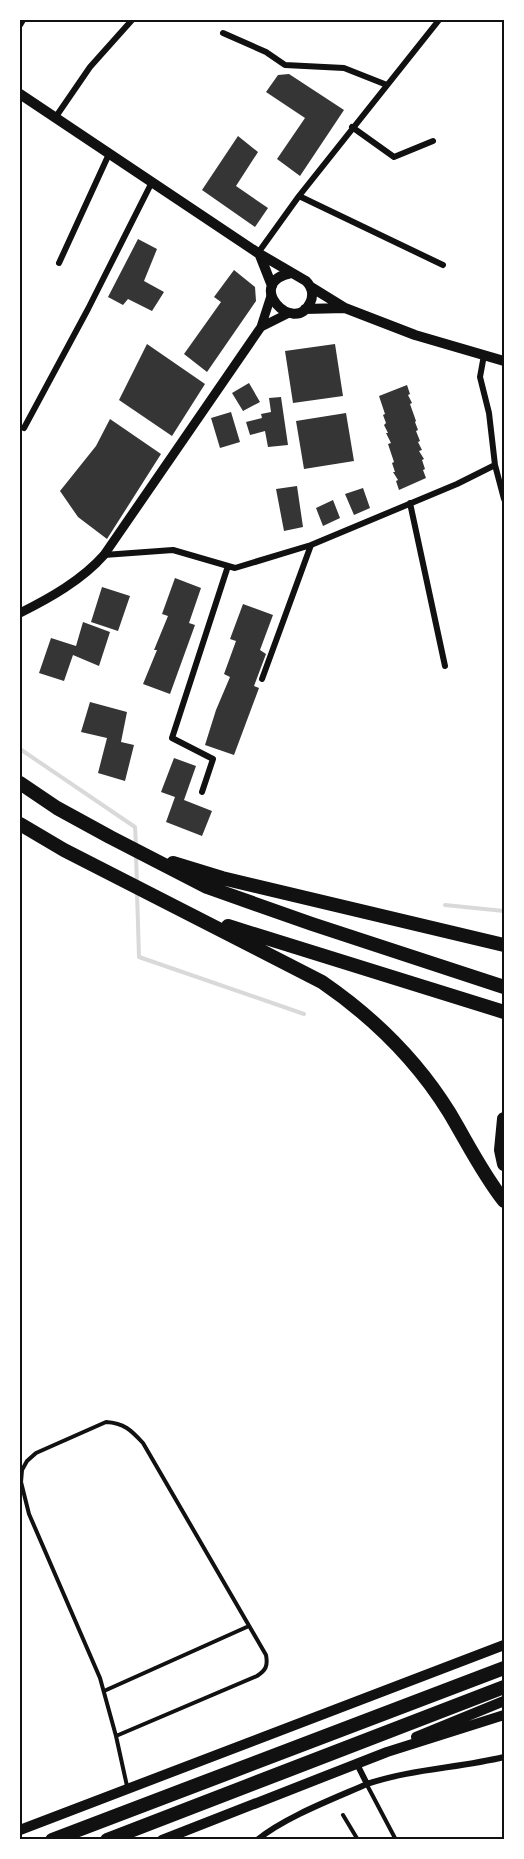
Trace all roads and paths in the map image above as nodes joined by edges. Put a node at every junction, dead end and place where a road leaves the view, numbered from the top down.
1 (23, 20) edge
2 (132, 20) edge
3 (439, 20) edge
4 (20, 25) edge
5 (223, 33) dead end
6 (387, 85) junction
7 (20, 94) edge
8 (54, 118) junction
9 (352, 128) junction
10 (433, 141) dead end
11 (109, 154) junction
12 (152, 182) junction
13 (299, 196) junction
14 (258, 253) junction
15 (59, 263) dead end
16 (443, 265) dead end
17 (291, 273) junction
18 (311, 287) junction
19 (272, 290) junction
20 (345, 308) junction
21 (305, 309) junction
22 (289, 313) junction
23 (261, 327) junction
24 (484, 354) junction
25 (504, 361) edge
26 (24, 428) dead end
27 (495, 465) junction
28 (504, 500) edge
29 (410, 503) junction
30 (311, 545) junction
31 (104, 555) junction
32 (228, 566) junction
33 (20, 613) edge
34 (445, 666) dead end
35 (262, 679) dead end
36 (20, 783) edge
37 (202, 792) dead end
38 (20, 824) edge
39 (210, 881) junction
40 (194, 915) junction
41 (504, 945) edge
42 (504, 987) edge
43 (504, 1012) edge
44 (504, 1119) edge
45 (504, 1164) edge
46 (504, 1201) edge
47 (249, 1626) junction
48 (504, 1645) edge
49 (504, 1668) edge
50 (504, 1687) edge
51 (104, 1691) junction
52 (504, 1701) edge
53 (504, 1715) edge
54 (116, 1736) junction
55 (387, 1752) junction
56 (504, 1757) edge
57 (357, 1764) junction
58 (367, 1784) junction
59 (128, 1789) junction
60 (343, 1815) dead end
61 (20, 1830) edge
62 (52, 1839) edge
63 (106, 1839) edge
64 (162, 1839) edge
65 (257, 1839) edge
66 (358, 1839) edge
67 (396, 1839) edge

1 - 4 street
2 - 8 street
3 - 6 street
5 - 6 street
6 - 9 street
7 - 8 main road
8 - 11 main road
9 - 10 street
9 - 13 street
11 - 12 main road
11 - 15 street
12 - 14 main road
12 - 26 street
13 - 14 street
13 - 16 street
14 - 17 main road
14 - 19 main road
17 - 18 main road
17 - 19 main road
18 - 20 main road
18 - 21 main road
19 - 22 main road
19 - 23 street
20 - 21 main road
20 - 24 main road
21 - 22 main road
22 - 23 street
23 - 31 street
24 - 25 main road
24 - 27 street
27 - 28 street
27 - 29 street
29 - 30 street
29 - 34 street
30 - 32 street
30 - 35 street
31 - 32 street
31 - 33 street
32 - 37 street
36 - 39 highway
38 - 40 highway
39 - 41 highway
39 - 42 highway
40 - 43 highway
40 - 46 highway
44 - 45 highway
47 - 51 lane
47 - 51 lane
47 - 54 lane
48 - 59 main road
49 - 62 highway
50 - 63 highway
51 - 54 lane
52 - 55 main road
53 - 55 main road
54 - 59 lane
55 - 57 main road
56 - 58 street
57 - 58 street
57 - 64 main road
58 - 65 street
58 - 67 lane
59 - 61 main road
60 - 66 lane

